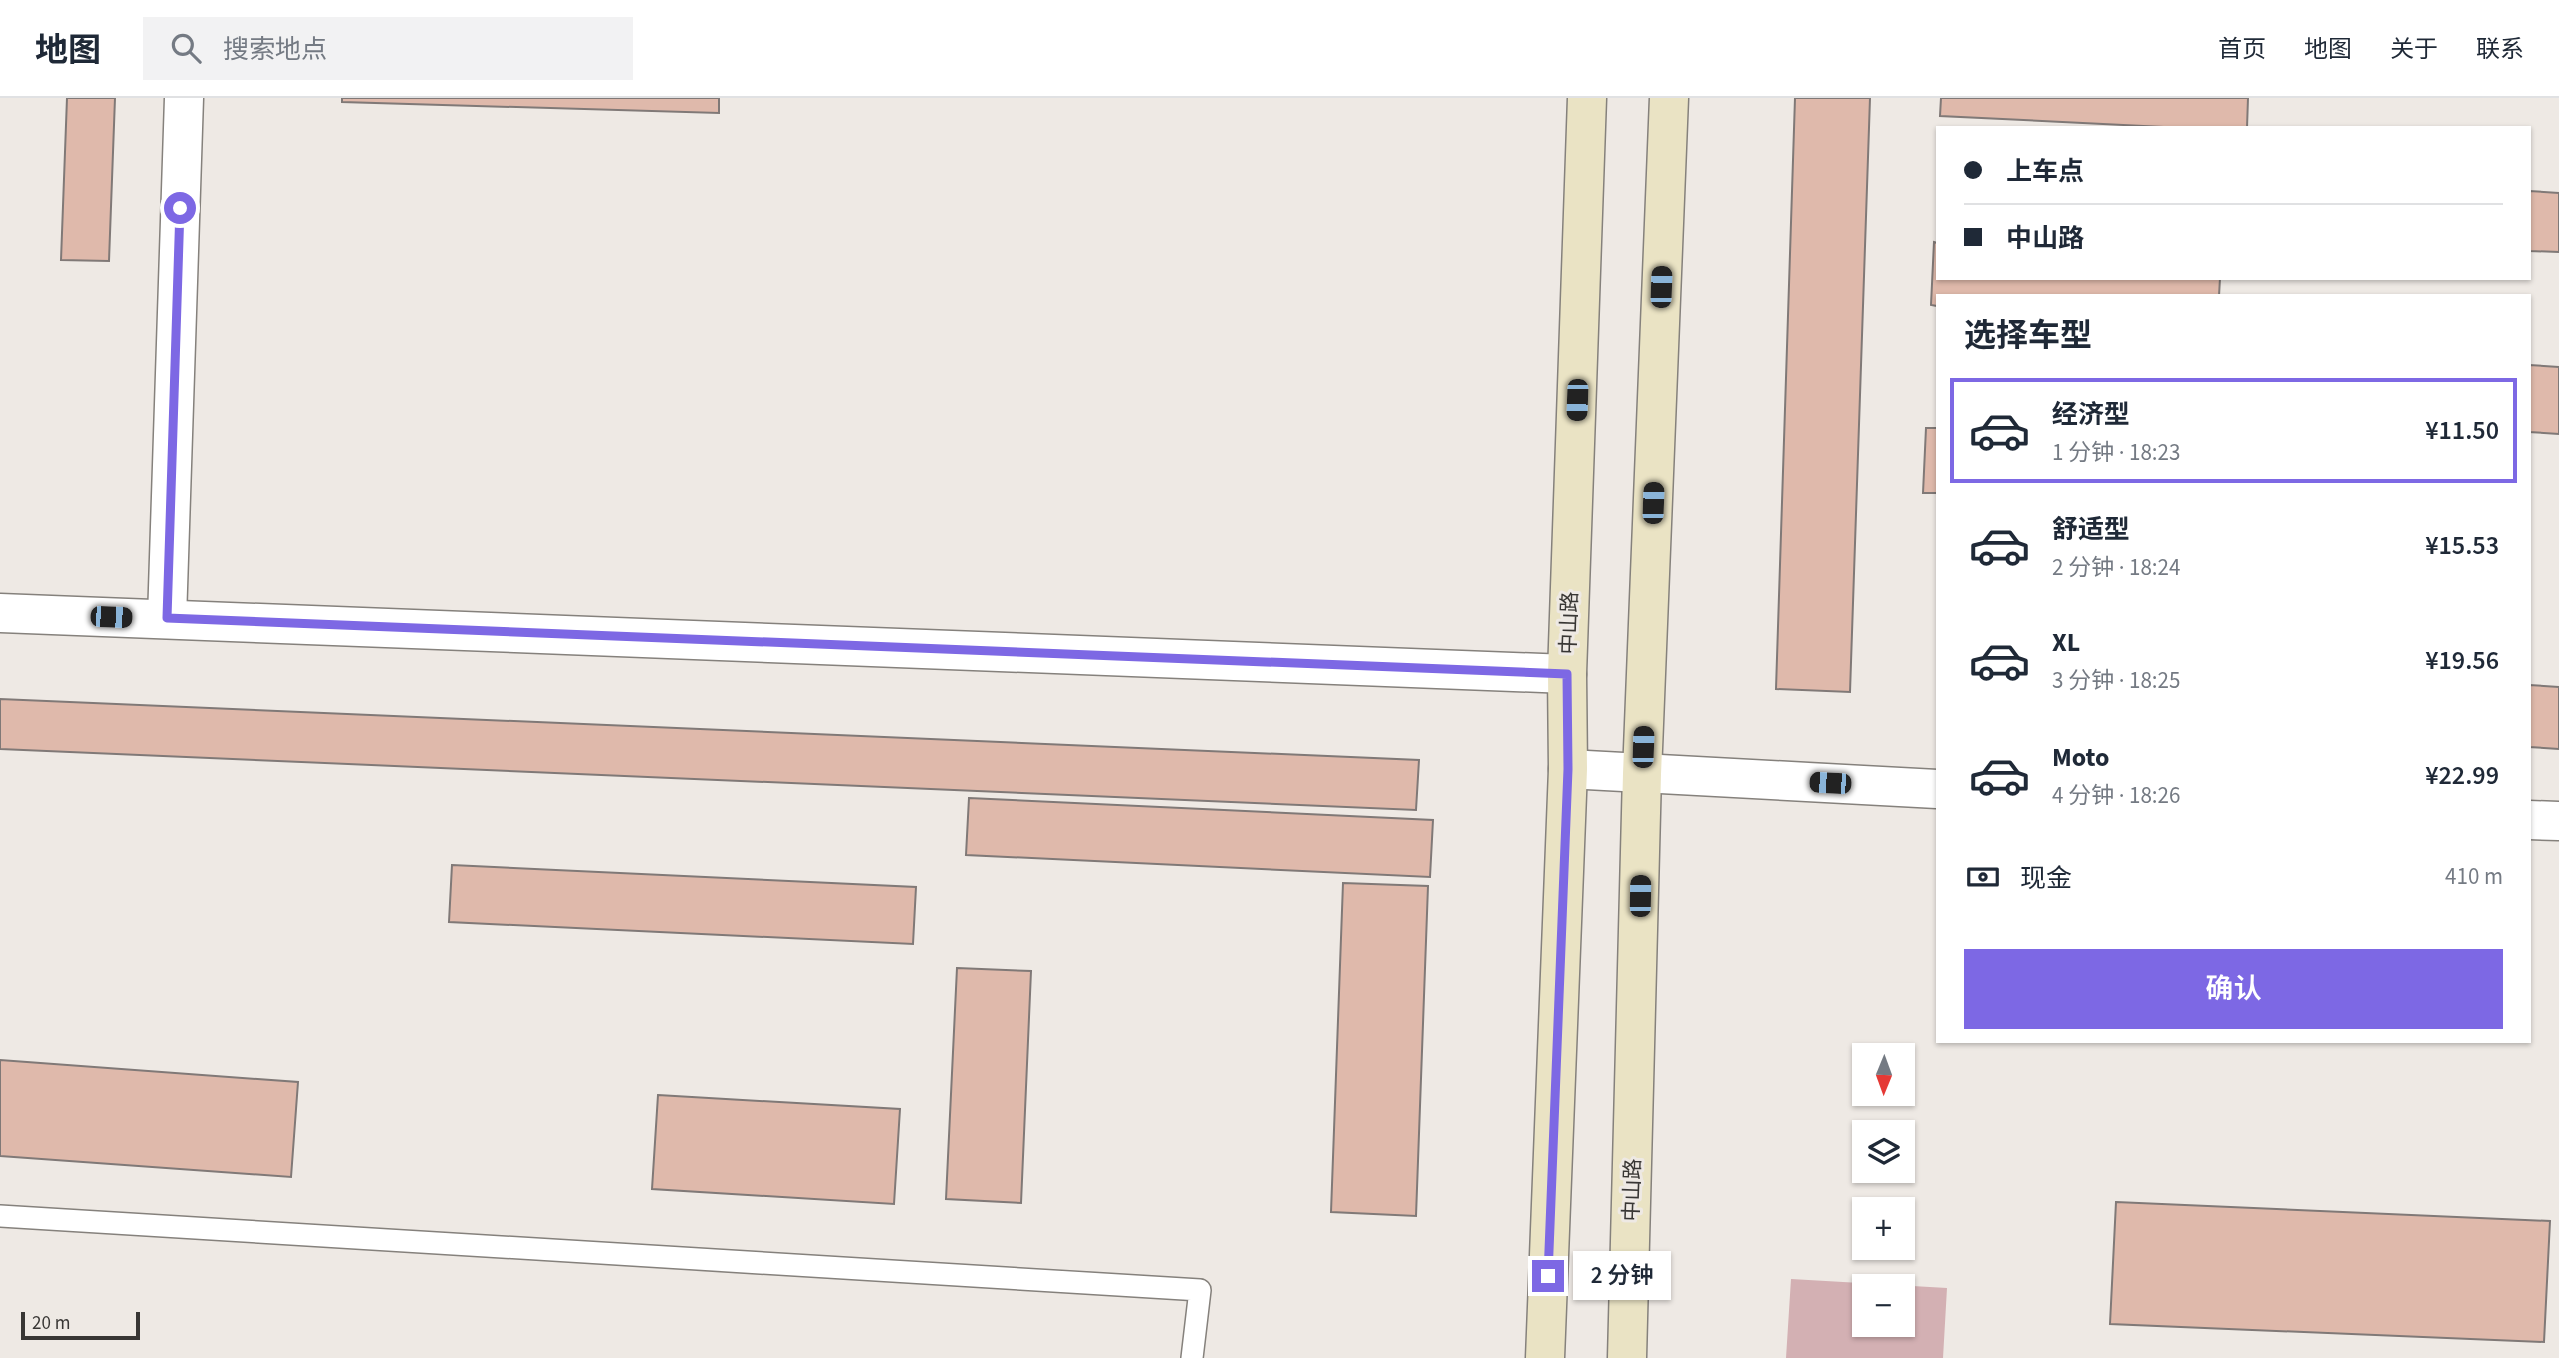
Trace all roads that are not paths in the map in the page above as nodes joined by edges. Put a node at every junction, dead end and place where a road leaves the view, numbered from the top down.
1 (184, 98) edge
2 (1587, 98) edge
3 (1669, 98) edge
4 (0, 613) edge
5 (167, 618) junction
6 (1567, 674) junction
7 (1568, 769) junction
8 (1642, 774) junction
9 (1936, 789) edge
10 (2531, 820) edge
11 (2559, 821) edge
12 (0, 1216) edge
13 (1192, 1358) edge
14 (1545, 1358) edge
15 (1627, 1358) edge

1 - 5 street
2 - 6 main road, 中山路
3 - 8 main road, 中山路
4 - 5 street
5 - 6 street
6 - 7 main road, 中山路
7 - 8 street
7 - 14 main road, 中山路
8 - 9 street
8 - 15 main road, 中山路
10 - 11 street
12 - 13 lane

